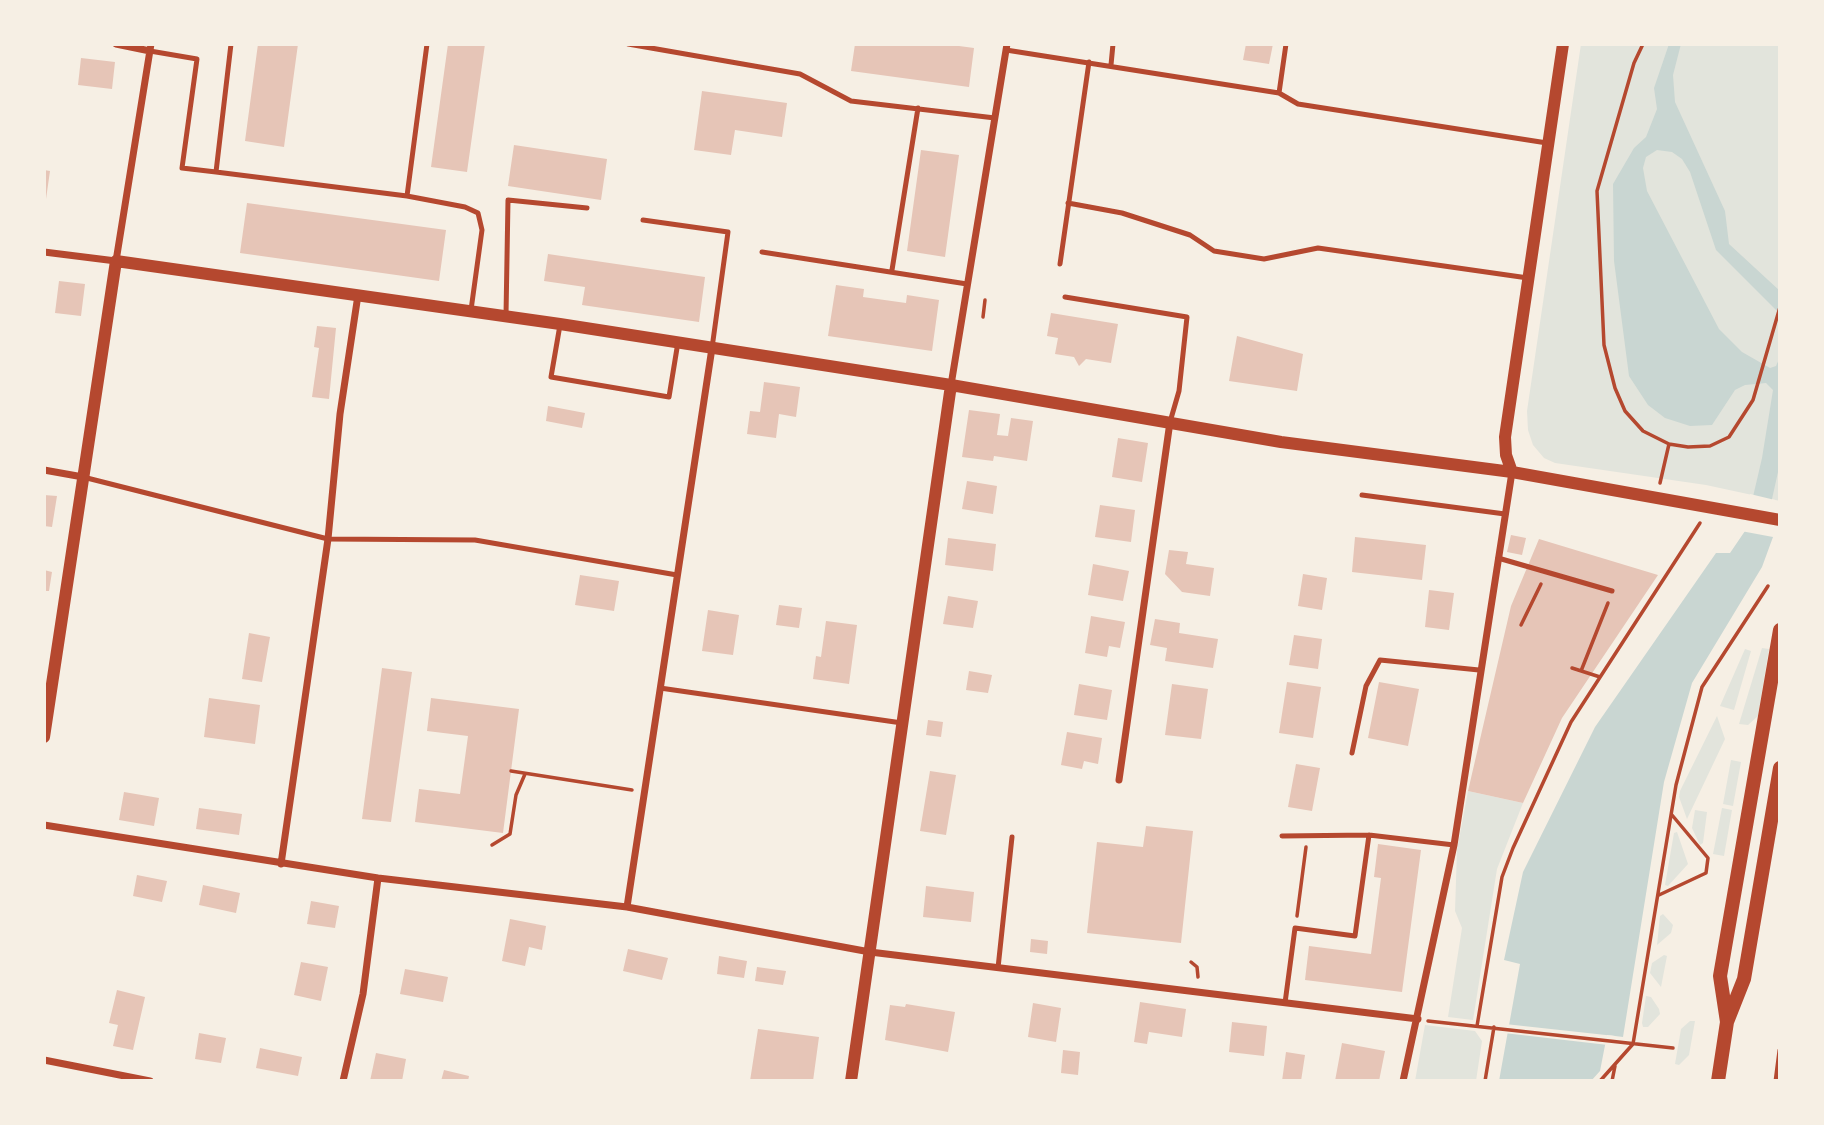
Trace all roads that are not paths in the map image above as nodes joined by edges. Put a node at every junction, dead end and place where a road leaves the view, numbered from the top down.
1 (116, 44) edge
2 (231, 44) edge
3 (428, 44) edge
4 (628, 44) edge
5 (1114, 44) edge
6 (1286, 44) edge
7 (1563, 44) edge
8 (151, 47) edge
9 (1007, 47) edge
10 (1089, 62) junction
11 (1111, 65) junction
12 (1279, 93) junction
13 (918, 108) junction
14 (995, 118) junction
15 (1549, 143) junction
16 (216, 172) junction
17 (407, 196) junction
18 (1068, 204) junction
19 (587, 208) dead end
20 (643, 219) dead end
21 (44, 252) edge
22 (762, 252) dead end
23 (116, 261) junction
24 (1060, 264) dead end
25 (892, 270) junction
26 (1529, 278) junction
27 (967, 284) junction
28 (358, 295) junction
29 (1065, 297) dead end
30 (471, 310) junction
31 (506, 315) junction
32 (560, 324) junction
33 (678, 342) junction
34 (712, 348) junction
35 (951, 385) junction
36 (1170, 422) junction
37 (44, 470) edge
38 (1512, 472) junction
39 (83, 477) junction
40 (1362, 495) dead end
41 (1505, 514) junction
42 (1779, 520) edge
43 (328, 539) junction
44 (1498, 558) junction
45 (677, 575) junction
46 (1612, 591) road end
47 (1780, 630) edge
48 (1479, 670) junction
49 (660, 688) junction
50 (47, 690) edge
51 (902, 723) junction
52 (44, 737) edge
53 (1352, 753) dead end
54 (1780, 768) edge
55 (1119, 780) dead end
56 (44, 825) edge
57 (1369, 835) junction
58 (1282, 836) dead end
59 (1012, 837) dead end
60 (1454, 845) junction
61 (281, 864) junction
62 (379, 877) junction
63 (627, 907) junction
64 (870, 952) junction
65 (998, 968) junction
66 (1285, 1003) junction
67 (1418, 1020) junction
68 (1727, 1022) junction
69 (1780, 1050) edge
70 (44, 1060) edge
71 (150, 1081) edge
72 (342, 1081) edge
73 (851, 1081) edge
74 (1403, 1081) edge
75 (1718, 1081) edge
76 (1776, 1081) edge

1 - 8 street
2 - 16 lane
3 - 17 lane
4 - 13 lane
5 - 11 lane
6 - 12 lane
7 - 15 street
8 - 16 lane
8 - 23 street
9 - 10 lane
9 - 14 street
10 - 11 lane
10 - 18 lane
11 - 12 lane
12 - 15 lane
13 - 14 lane
13 - 25 lane
14 - 27 street
15 - 26 street
16 - 17 lane
17 - 30 lane
18 - 24 lane
18 - 26 lane
19 - 31 lane
20 - 34 lane
21 - 23 street
22 - 25 lane
23 - 28 street
23 - 39 street
25 - 27 lane
26 - 38 street
27 - 35 street
28 - 30 street
28 - 43 street
29 - 36 lane
30 - 31 street
31 - 32 street
32 - 33 street
32 - 33 lane
33 - 34 street
34 - 35 street
34 - 45 street
35 - 36 street
35 - 51 street
36 - 38 street
36 - 55 street
37 - 39 street
38 - 41 street
38 - 42 street
39 - 43 lane
39 - 50 street
40 - 41 lane
41 - 44 street
43 - 45 lane
43 - 61 street
44 - 46 lane
44 - 48 street
45 - 49 street
47 - 68 main road
48 - 53 lane
48 - 60 street
49 - 51 lane
49 - 63 street
50 - 52 street
51 - 64 street
54 - 68 main road
56 - 61 street
57 - 58 lane
57 - 60 lane
57 - 66 lane
59 - 65 lane
60 - 67 street
61 - 62 street
62 - 63 street
62 - 72 street
63 - 64 street
64 - 65 street
64 - 73 street
65 - 66 street
66 - 67 street
67 - 74 street
68 - 75 main road
69 - 76 lane
70 - 71 street

